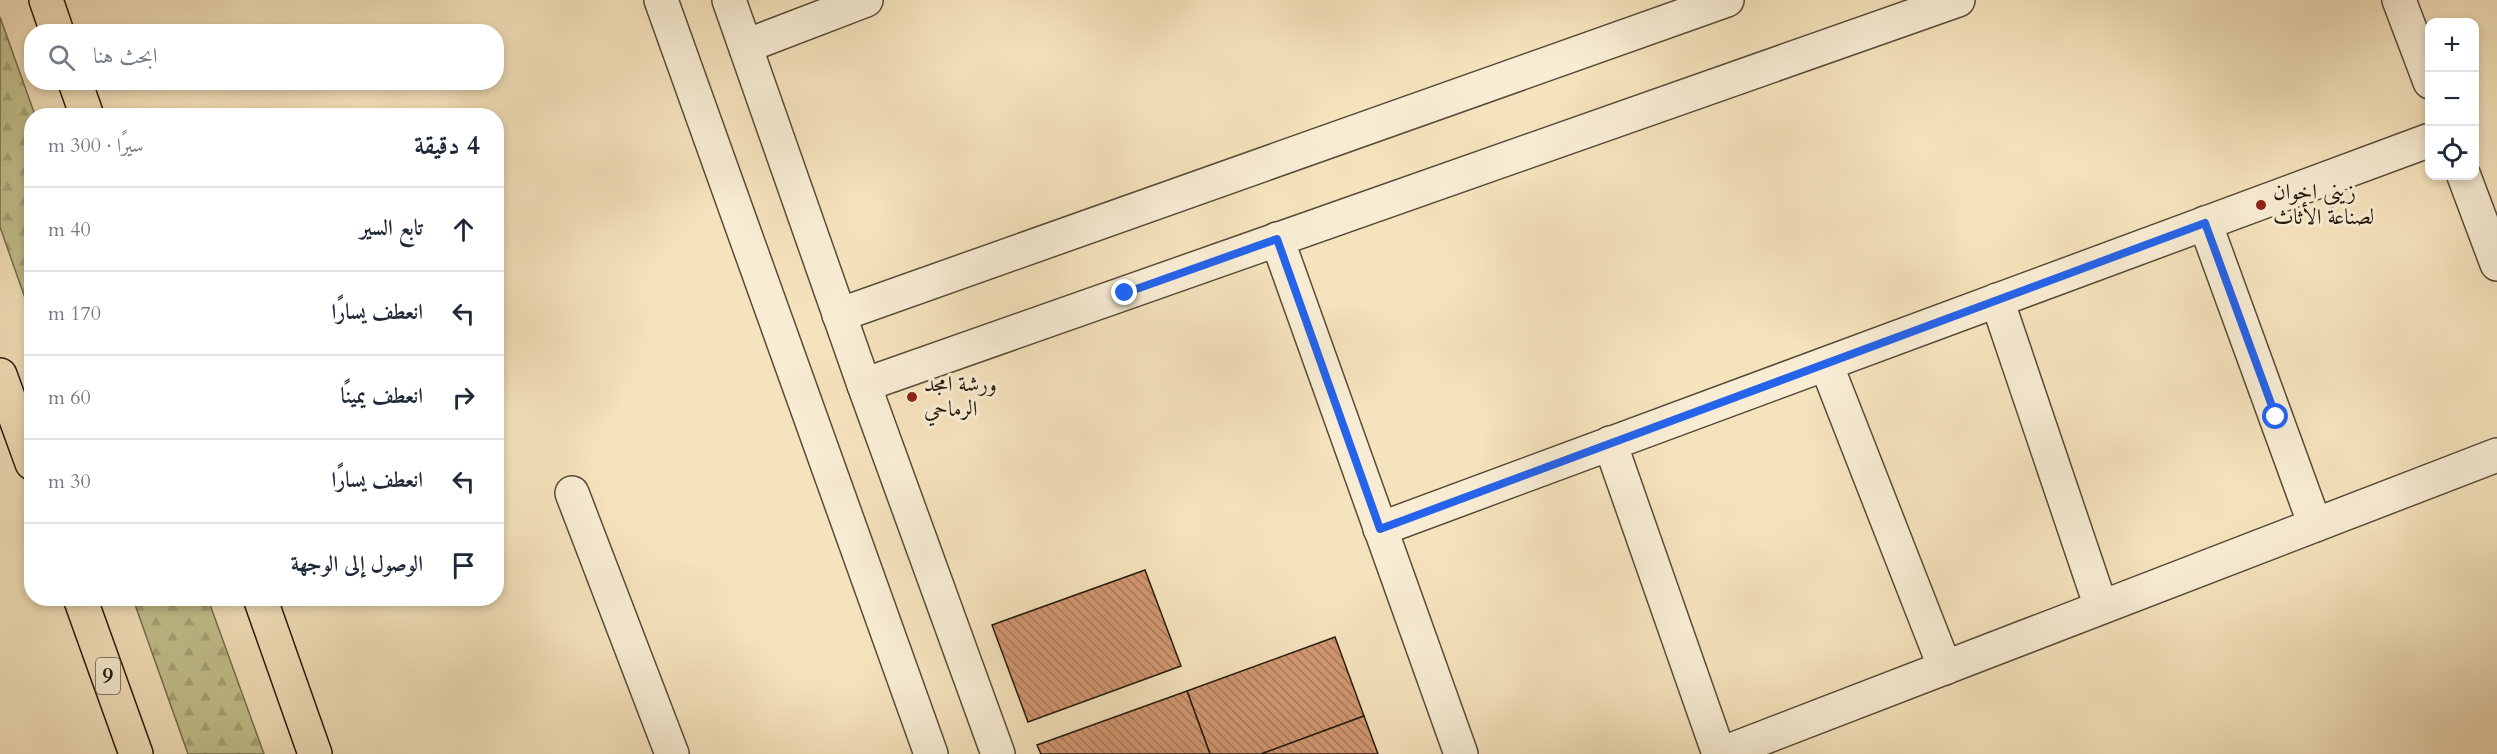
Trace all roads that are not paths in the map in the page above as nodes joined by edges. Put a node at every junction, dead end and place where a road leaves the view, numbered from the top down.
1 (46, 0) edge
2 (661, 0) edge
3 (729, 0) edge
4 (866, 0) edge
5 (1727, 0) edge
6 (1958, 0) edge
7 (2399, 0) edge
8 (54, 24) edge
9 (746, 46) junction
10 (2426, 72) edge
11 (78, 90) edge
12 (84, 108) edge
13 (2425, 142) edge
14 (2466, 180) edge
15 (2205, 223) junction
16 (1277, 239) junction
17 (2497, 264) edge
18 (1997, 300) junction
19 (839, 315) junction
20 (1826, 364) junction
21 (0, 375) edge
22 (864, 385) junction
23 (24, 441) edge
24 (1610, 443) junction
25 (2497, 455) edge
26 (572, 494) dead end
27 (2315, 525) junction
28 (1380, 529) junction
29 (83, 606) edge
30 (263, 606) edge
31 (2101, 607) junction
32 (1945, 668) junction
33 (136, 754) edge
34 (315, 754) edge
35 (672, 754) edge
36 (931, 754) edge
37 (998, 754) edge
38 (1461, 754) edge
39 (1720, 754) edge

1 - 8 main road
2 - 36 street
3 - 9 street
4 - 9 street
5 - 19 street
6 - 16 street
7 - 10 street
9 - 19 street
11 - 12 main road
13 - 15 street
14 - 17 street
15 - 18 street
15 - 27 street
16 - 22 street
16 - 28 street
18 - 20 street
18 - 31 street
19 - 22 street
20 - 24 street
20 - 32 street
21 - 23 main road
22 - 37 street
24 - 28 street
24 - 39 street
25 - 27 street
26 - 35 street
27 - 31 street
28 - 38 street
29 - 33 main road, 9
30 - 34 main road
31 - 32 street
32 - 39 street

